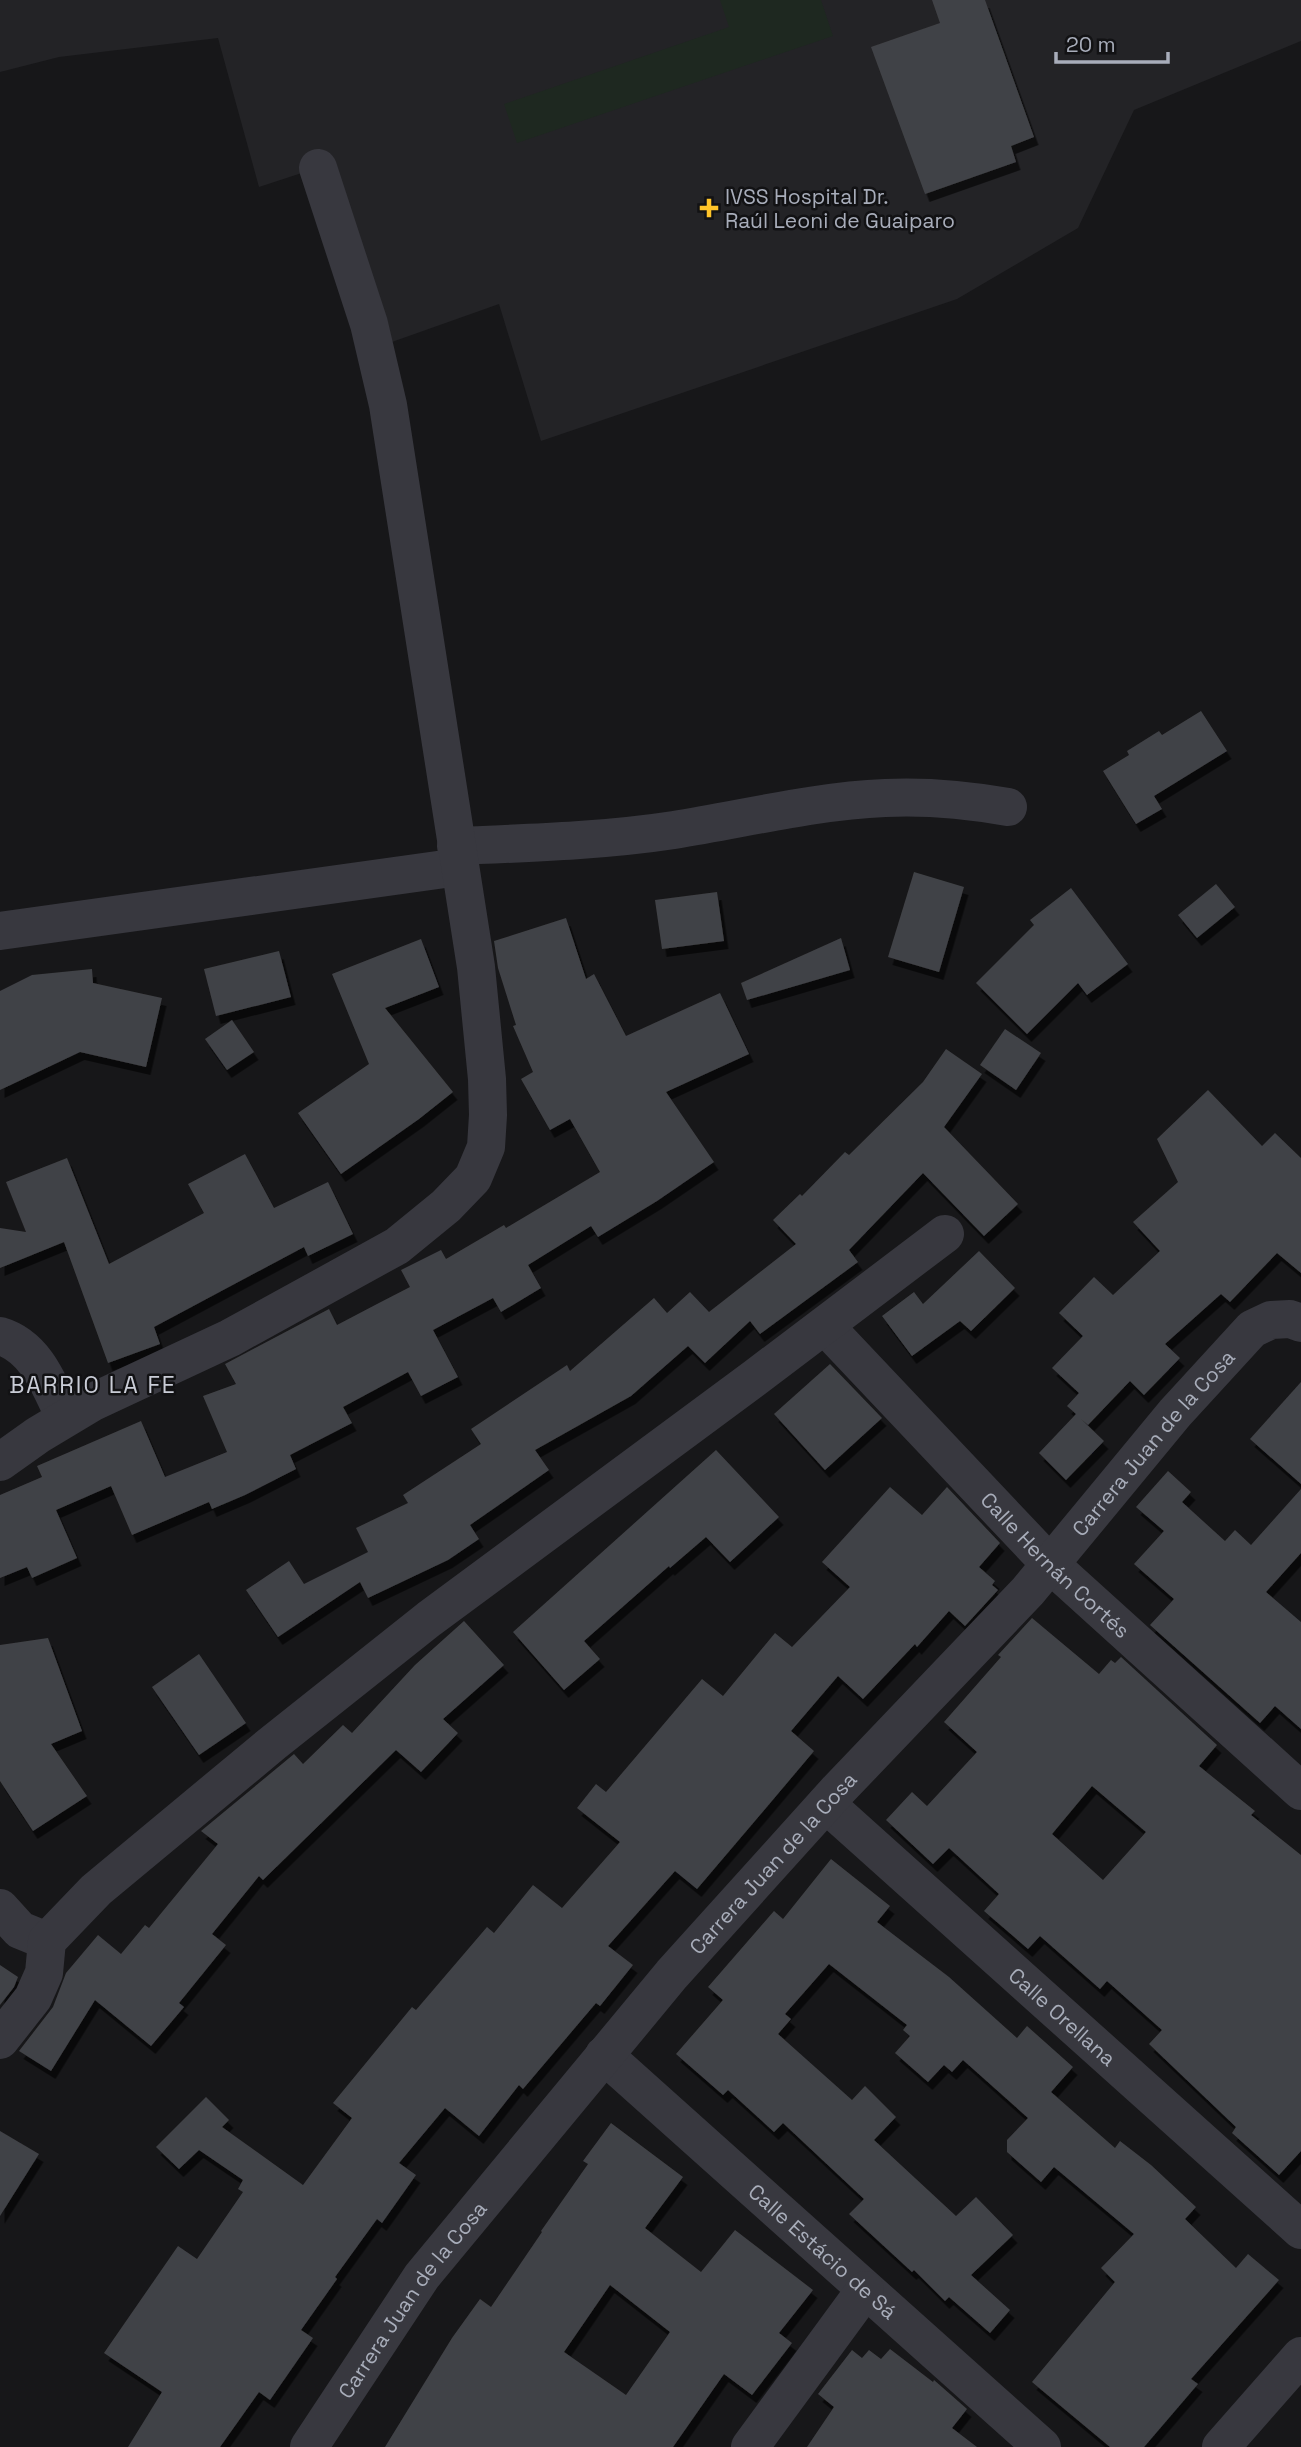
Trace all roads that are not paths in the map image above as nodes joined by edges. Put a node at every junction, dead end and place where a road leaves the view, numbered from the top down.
1 (318, 168) dead end
2 (1008, 807) dead end
3 (457, 856) junction
4 (0, 931) edge
5 (945, 1234) dead end
6 (1290, 1321) edge
7 (825, 1326) junction
8 (0, 1336) edge
9 (65, 1418) junction
10 (0, 1462) edge
11 (1050, 1564) junction
12 (1301, 1791) edge
13 (826, 1804) junction
14 (0, 1908) edge
15 (47, 1941) junction
16 (0, 2040) edge
17 (604, 2055) junction
18 (1301, 2230) edge
19 (865, 2290) junction
20 (1301, 2356) edge
21 (309, 2447) edge
22 (750, 2447) edge
23 (1042, 2447) edge
24 (1221, 2447) edge

1 - 3 street
2 - 3 street
3 - 4 street
3 - 9 street
5 - 7 street
6 - 11 street, Carrera Juan de la Cosa
7 - 11 street, Calle Hernán Cortés
7 - 15 street
8 - 9 street
9 - 10 street
11 - 12 street, Calle Hernán Cortés
11 - 13 street, Carrera Juan de la Cosa
13 - 17 street, Carrera Juan de la Cosa
13 - 18 street, Calle Orellana
14 - 15 street
15 - 16 street
17 - 19 street, Calle Estácio de Sá
17 - 21 street, Carrera Juan de la Cosa
19 - 22 street
19 - 23 street, Calle Estácio de Sá
20 - 24 street

